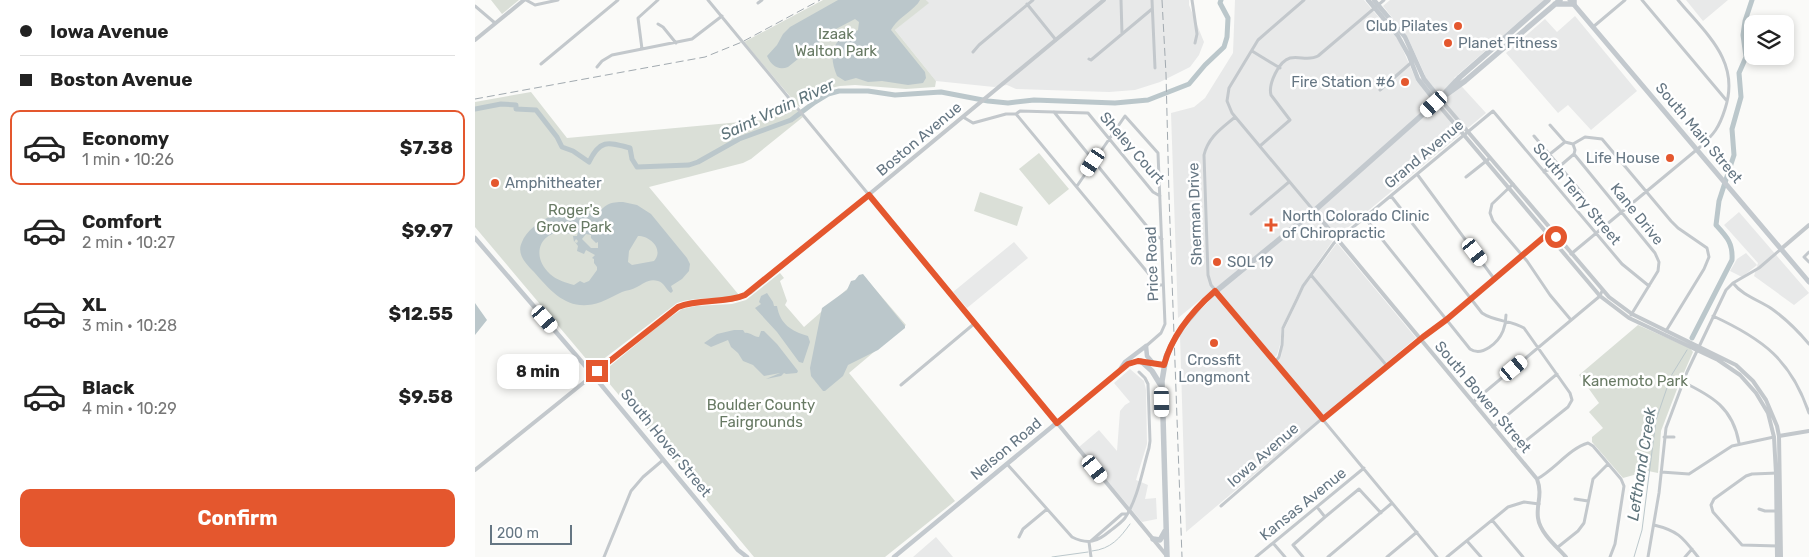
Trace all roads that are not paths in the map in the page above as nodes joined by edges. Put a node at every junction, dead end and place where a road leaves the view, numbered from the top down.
1 (525, 0) edge
2 (558, 0) edge
3 (619, 0) edge
4 (658, 0) edge
5 (708, 0) edge
6 (1033, 0) edge
7 (1104, 0) edge
8 (1121, 0) edge
9 (1152, 0) edge
10 (1191, 0) edge
11 (1304, 0) edge
12 (1368, 0) edge
13 (1374, 0) edge
14 (1384, 0) edge
15 (1548, 0) edge
16 (1625, 0) edge
17 (1642, 0) edge
18 (1679, 0) edge
19 (1573, 1) edge
20 (1557, 2) edge
21 (1027, 4) junction
22 (475, 6) edge
23 (1376, 7) junction
24 (1152, 9) junction
25 (722, 16) junction
26 (495, 24) junction
27 (658, 24) dead end
28 (1593, 27) junction
29 (1122, 34) junction
30 (475, 40) edge
31 (1057, 40) junction
32 (676, 43) junction
33 (1195, 43) dead end
34 (624, 48) dead end
35 (642, 49) junction
36 (1252, 51) junction
37 (625, 52) junction
38 (973, 52) dead end
39 (1089, 59) dead end
40 (1413, 61) junction
41 (541, 64) dead end
42 (597, 67) dead end
43 (1155, 68) dead end
44 (1280, 68) junction
45 (1380, 90) dead end
46 (1438, 101) junction
47 (1727, 101) junction
48 (1493, 111) joint
49 (1053, 112) junction
50 (1016, 114) junction
51 (963, 117) junction
52 (1235, 117) junction
53 (1550, 125) dead end
54 (1466, 133) junction
55 (1534, 136) dead end
56 (1109, 139) junction
57 (1565, 142) junction
58 (1573, 144) junction
59 (1260, 146) junction
60 (1696, 150) junction
61 (1550, 154) junction
62 (1575, 154) junction
63 (1490, 158) junction
64 (1093, 162) junction
65 (1486, 162) junction
66 (1555, 162) junction
67 (1560, 166) junction
68 (1544, 172) junction
69 (1417, 174) junction
70 (1466, 177) dead end
71 (1289, 182) junction
72 (1513, 184) junction
73 (1077, 186) junction
74 (1509, 188) junction
75 (1646, 192) junction
76 (1582, 193) dead end
77 (869, 195) junction
78 (1160, 196) junction
79 (1391, 196) junction
80 (1314, 210) junction
81 (1621, 213) junction
82 (1251, 214) dead end
83 (1365, 218) junction
84 (1809, 225) edge
85 (1551, 231) junction
86 (1596, 233) junction
87 (1547, 235) junction
88 (475, 238) edge
89 (1161, 239) junction
90 (1338, 240) junction
91 (1781, 249) junction
92 (1809, 252) edge
93 (1571, 255) junction
94 (1523, 256) junction
95 (1567, 258) junction
96 (1809, 262) edge
97 (1311, 275) junction
98 (1495, 280) junction
99 (1809, 282) edge
100 (1733, 284) junction
101 (1163, 286) junction
102 (1649, 286) junction
103 (1215, 291) junction
104 (1603, 291) junction
105 (1600, 296) junction
106 (1471, 300) junction
107 (1507, 314) dead end
108 (1631, 316) junction
109 (1713, 316) junction
110 (1446, 320) junction
111 (1571, 320) junction
112 (1505, 321) junction
113 (975, 323) junction
114 (1665, 332) junction
115 (1420, 339) junction
116 (1809, 344) edge
117 (1146, 346) junction
118 (1538, 348) junction
119 (1698, 348) junction
120 (1138, 361) junction
121 (1275, 362) junction
122 (1154, 363) junction
123 (1164, 365) junction
124 (1387, 366) junction
125 (1118, 372) junction
126 (1139, 372) dead end
127 (1557, 374) junction
128 (593, 375) junction
129 (1683, 382) junction
130 (901, 385) dead end
131 (1161, 386) junction
132 (1473, 402) junction
133 (1809, 413) edge
134 (1323, 419) junction
135 (1057, 423) junction
136 (1493, 427) junction
137 (1809, 431) edge
138 (1664, 436) junction
139 (1777, 437) junction
140 (1674, 438) dead end
141 (1739, 443) junction
142 (1513, 452) junction
143 (663, 460) junction
144 (1007, 464) junction
145 (1608, 464) junction
146 (1364, 468) junction
147 (475, 470) edge
148 (1661, 472) junction
149 (1779, 473) junction
150 (1537, 479) junction
151 (1575, 499) dead end
152 (1588, 501) junction
153 (1393, 504) junction
154 (1539, 504) junction
155 (1221, 506) dead end
156 (1317, 507) junction
157 (1047, 509) junction
158 (1759, 509) dead end
159 (1779, 511) junction
160 (1128, 512) junction
161 (1381, 513) junction
162 (1325, 517) junction
163 (1492, 520) junction
164 (1654, 524) junction
165 (1166, 529) junction
166 (1417, 532) junction
167 (1019, 537) dead end
168 (1153, 539) junction
169 (1090, 541) junction
170 (1467, 541) junction
171 (1273, 543) junction
172 (1779, 546) junction
173 (1557, 547) junction
174 (738, 550) junction
175 (1692, 550) junction
176 (1091, 556) edge
177 (604, 557) edge
178 (741, 557) edge
179 (747, 557) edge
180 (894, 557) edge
181 (1167, 557) edge
182 (1256, 557) edge
183 (1285, 557) edge
184 (1303, 557) edge
185 (1328, 557) edge
186 (1387, 557) edge
187 (1437, 557) edge
188 (1447, 557) edge
189 (1481, 557) edge
190 (1523, 557) edge
191 (1566, 557) edge
192 (1610, 557) edge
193 (1648, 557) edge
194 (1685, 557) edge
195 (1699, 557) edge
196 (1777, 557) edge
197 (1781, 557) edge

1 - 2 street
1 - 26 street
3 - 41 street
4 - 35 street
5 - 25 street
6 - 21 street
7 - 31 street, Boston Avenue
8 - 29 street
9 - 24 street
10 - 33 street
11 - 36 street
12 - 23 main road
13 - 23 main road
14 - 23 street
15 - 46 highway
16 - 28 street
17 - 47 street
18 - 47 street
19 - 20 highway
19 - 28 main road, South Main Street
20 - 46 highway
21 - 31 street
21 - 38 street
22 - 26 street
23 - 40 main road
23 - 44 street
24 - 29 street
24 - 43 street
25 - 32 street
25 - 77 street
26 - 30 street
27 - 32 street
28 - 60 main road, South Main Street
29 - 39 street
31 - 51 street, Boston Avenue
32 - 35 street
34 - 37 street
35 - 37 street
36 - 44 street
36 - 52 street, South Bowen Street
37 - 42 street
40 - 45 street
40 - 46 main road
44 - 59 street
46 - 54 street
46 - 80 highway
47 - 60 street
48 - 54 street, Grand Avenue
48 - 68 street, South Terry Street
49 - 50 street
49 - 56 street, Sheley Court
49 - 64 street
50 - 51 street
50 - 73 street
51 - 77 street, Boston Avenue
52 - 59 street, South Bowen Street
52 - 103 street, Sherman Drive
53 - 57 street
54 - 63 street
54 - 65 street
54 - 69 street, Grand Avenue
55 - 61 street, South Terry Street
56 - 64 street
56 - 78 street, Sheley Court
56 - 78 street, Price Road
57 - 58 street
57 - 61 street
58 - 62 street, Kane Drive
58 - 75 street
59 - 71 street, South Bowen Street
60 - 75 street
60 - 91 main road, South Main Street
61 - 66 street, South Terry Street
62 - 67 street
62 - 81 street, Kane Drive
63 - 65 street
63 - 72 street
64 - 73 street
64 - 89 street
65 - 70 street
65 - 74 street
66 - 67 street, South Terry Street
66 - 68 street
67 - 76 street, South Terry Street
68 - 86 street, South Terry Street
69 - 79 street, Grand Avenue
69 - 98 street
71 - 80 street, South Bowen Street
71 - 82 street
72 - 74 street
72 - 85 street
73 - 101 street
74 - 87 street
74 - 94 street
75 - 81 street
75 - 114 street
77 - 113 street
77 - 128 street, Boston Avenue
78 - 89 street, Price Road
79 - 83 street, Grand Avenue
79 - 106 street
80 - 90 street, South Bowen Street
80 - 103 highway
81 - 86 street
81 - 102 street, Kane Drive
83 - 90 street, Grand Avenue
83 - 110 street
84 - 91 street
85 - 87 street, Iowa Avenue
85 - 93 street
86 - 93 street
86 - 102 street, South Terry Street
87 - 94 street, Iowa Avenue
87 - 95 street
88 - 128 main road, South Hover Street
89 - 101 street, Price Road
90 - 97 street, Grand Avenue
90 - 115 street, South Bowen Street
91 - 99 main road, South Main Street
91 - 100 street
92 - 96 street
93 - 95 street
93 - 104 street
94 - 98 street, Iowa Avenue
94 - 111 street
95 - 105 street
97 - 121 street, Grand Avenue
97 - 124 street
98 - 106 street, Iowa Avenue
100 - 109 street
100 - 116 street
101 - 117 street, Price Road
102 - 108 street, Kane Drive
103 - 121 street
103 - 123 highway
104 - 105 street
104 - 108 street
105 - 108 street
105 - 111 street
106 - 110 street, Iowa Avenue
106 - 112 street
107 - 112 street
108 - 114 street
109 - 119 street
109 - 133 street
110 - 112 street
110 - 115 street, Iowa Avenue
111 - 118 street
112 - 118 street
113 - 130 street
113 - 135 street
114 - 119 street
115 - 124 street, Iowa Avenue
115 - 132 street, South Bowen Street
117 - 120 street, Price Road
117 - 122 main road
117 - 125 main road
118 - 127 street
118 - 132 street
119 - 129 street
119 - 139 street
120 - 122 main road
120 - 125 main road, Nelson Road
120 - 131 highway
121 - 134 street
122 - 123 main road
123 - 131 highway
124 - 134 street, Iowa Avenue
125 - 135 main road, Nelson Road
126 - 160 street
127 - 136 street
127 - 142 street
128 - 143 main road, South Hover Street
128 - 147 street, Boston Avenue
129 - 138 street
129 - 141 street
131 - 165 highway
132 - 136 street, South Bowen Street
134 - 146 street
134 - 155 street, Iowa Avenue
135 - 144 main road, Nelson Road
135 - 160 street
136 - 142 street, South Bowen Street
137 - 139 street
138 - 140 street
138 - 148 street
139 - 141 street
139 - 149 street
141 - 148 street
142 - 150 street, South Bowen Street
143 - 174 main road, South Hover Street
143 - 177 street
144 - 157 street
144 - 180 main road, Nelson Road
145 - 150 street
145 - 152 street
145 - 192 street
146 - 153 street
146 - 156 street, Kansas Avenue
148 - 164 street
149 - 159 street
149 - 172 street
150 - 154 street
151 - 152 street
152 - 173 street
153 - 161 street
153 - 166 street
154 - 163 street
154 - 173 street
156 - 162 street
156 - 171 street, Kansas Avenue
157 - 167 street
157 - 169 street
158 - 159 street
159 - 172 street
160 - 168 street
160 - 169 street
161 - 162 street
161 - 185 street
162 - 184 street
163 - 170 street
163 - 190 street
164 - 175 street
164 - 193 street
165 - 168 highway
165 - 181 highway
166 - 186 street
166 - 187 street
168 - 181 street
169 - 176 street
170 - 188 street
170 - 189 street
171 - 182 street, Kansas Avenue
171 - 183 street
172 - 196 street
172 - 197 street
173 - 191 street
174 - 178 main road, South Hover Street
174 - 179 main road, South Hover Street
175 - 194 street
175 - 195 street

